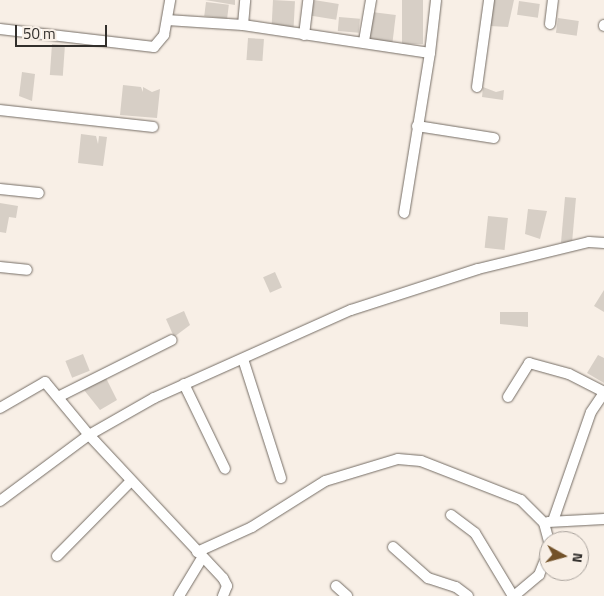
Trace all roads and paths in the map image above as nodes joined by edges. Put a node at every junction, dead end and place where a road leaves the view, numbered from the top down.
1 (170, 0) edge
2 (245, 0) edge
3 (308, 0) edge
4 (371, 0) edge
5 (436, 0) edge
6 (489, 0) edge
7 (553, 0) edge
8 (167, 20) junction
9 (550, 24) dead end
10 (243, 25) junction
11 (0, 29) edge
12 (304, 35) junction
13 (364, 41) junction
14 (430, 53) junction
15 (477, 87) dead end
16 (0, 110) edge
17 (417, 126) junction
18 (153, 127) dead end
19 (494, 138) dead end
20 (0, 189) edge
21 (39, 193) dead end
22 (404, 213) dead end
23 (604, 244) edge
24 (0, 267) edge
25 (27, 270) dead end
26 (172, 340) dead end
27 (243, 358) junction
28 (184, 384) junction
29 (604, 392) edge
30 (58, 396) junction
31 (508, 398) dead end
32 (0, 408) edge
33 (89, 435) junction
34 (225, 469) dead end
35 (281, 478) dead end
36 (131, 481) junction
37 (0, 501) edge
38 (451, 515) dead end
39 (604, 519) edge
40 (548, 522) junction
41 (548, 531) edge
42 (393, 547) dead end
43 (200, 555) junction
44 (57, 556) dead end
45 (539, 575) edge
46 (336, 586) dead end
47 (179, 596) edge
48 (223, 596) edge
49 (347, 596) edge
50 (468, 596) edge
51 (513, 596) edge

1 - 8 street
2 - 10 street
3 - 12 street
4 - 13 street
5 - 14 street
6 - 15 street
7 - 9 street
8 - 10 street
8 - 11 street
10 - 12 street
12 - 13 street
13 - 14 street
14 - 17 street
16 - 18 street
17 - 19 street
17 - 22 street
20 - 21 street
23 - 27 street
24 - 25 street
26 - 30 street
27 - 28 street
27 - 35 street
28 - 33 street
28 - 34 street
29 - 31 street
29 - 40 street
30 - 32 street
30 - 33 street
33 - 36 street
33 - 37 street
36 - 43 street
36 - 44 street
38 - 51 street
39 - 40 street
40 - 41 street
40 - 43 street
42 - 50 street
43 - 47 street
43 - 48 street
45 - 51 street
46 - 49 street

